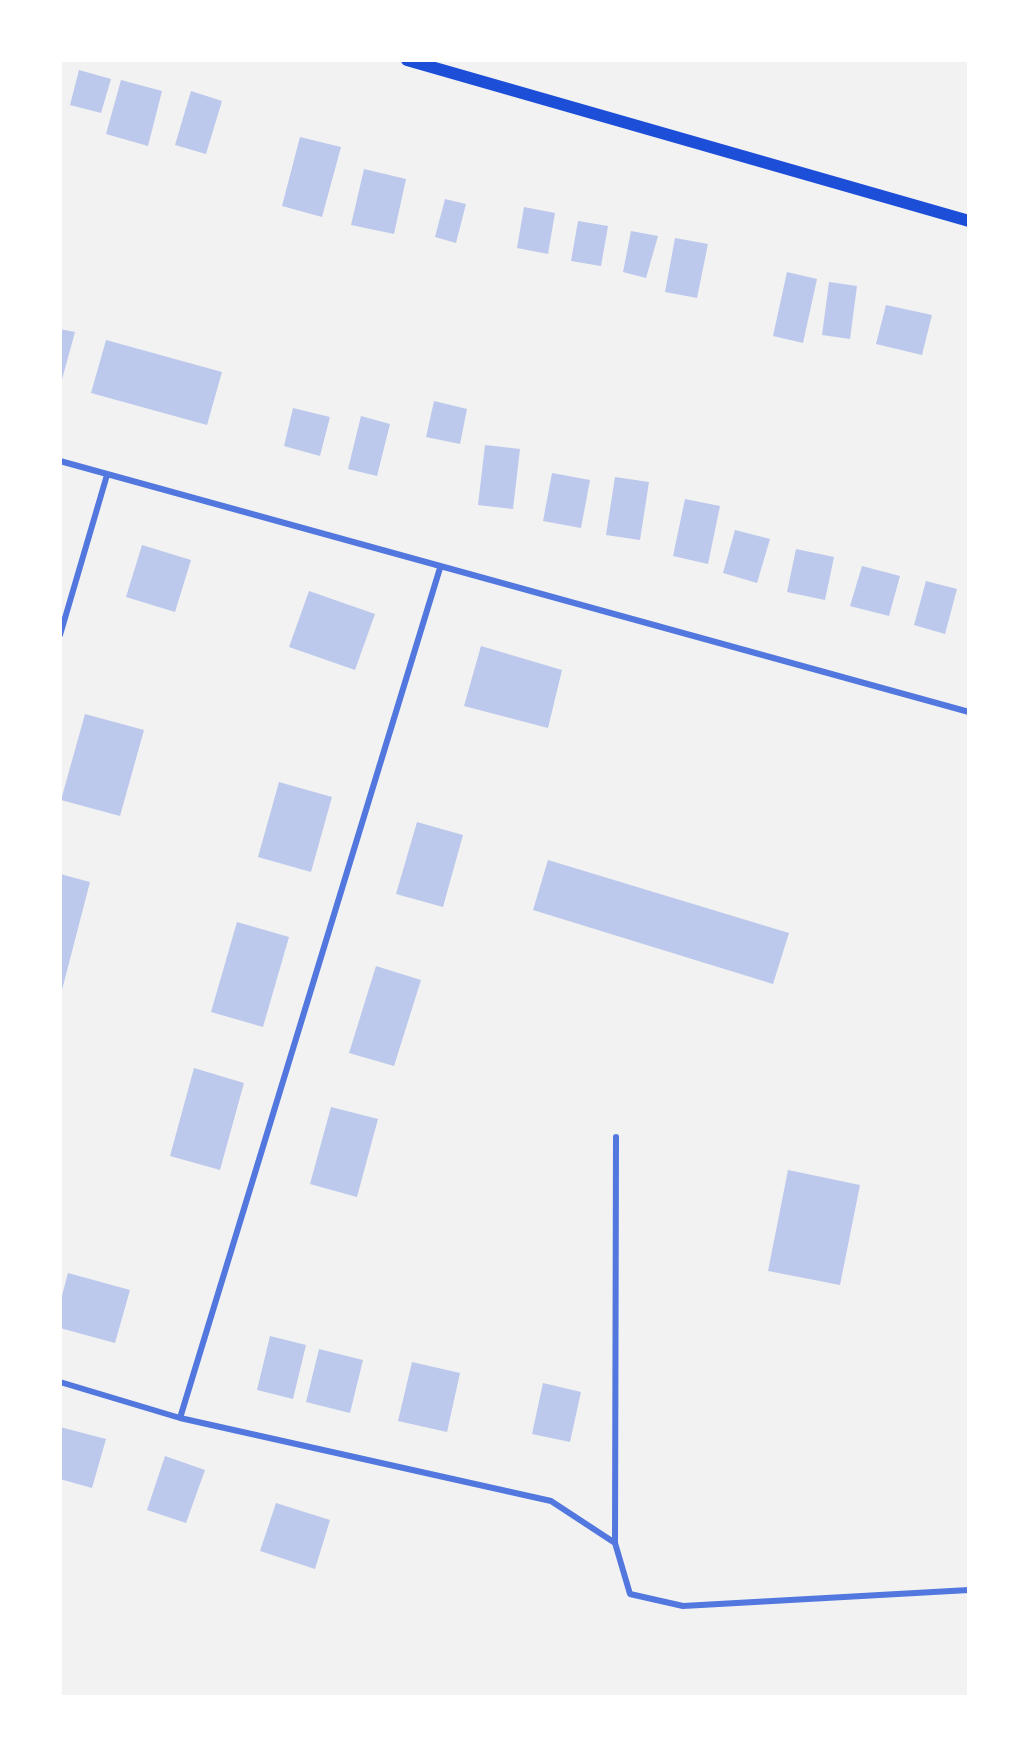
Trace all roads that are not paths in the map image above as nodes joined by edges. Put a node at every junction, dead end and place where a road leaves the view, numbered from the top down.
1 (407, 60) edge
2 (969, 221) edge
3 (60, 461) edge
4 (107, 475) junction
5 (440, 568) junction
6 (60, 635) edge
7 (969, 712) edge
8 (616, 1137) dead end
9 (60, 1382) edge
10 (180, 1418) junction
11 (615, 1543) junction
12 (969, 1590) edge

1 - 2 main road
3 - 4 street
4 - 5 street
4 - 6 street
5 - 7 street
5 - 10 street
8 - 11 street
9 - 10 street
10 - 11 street
11 - 12 street

